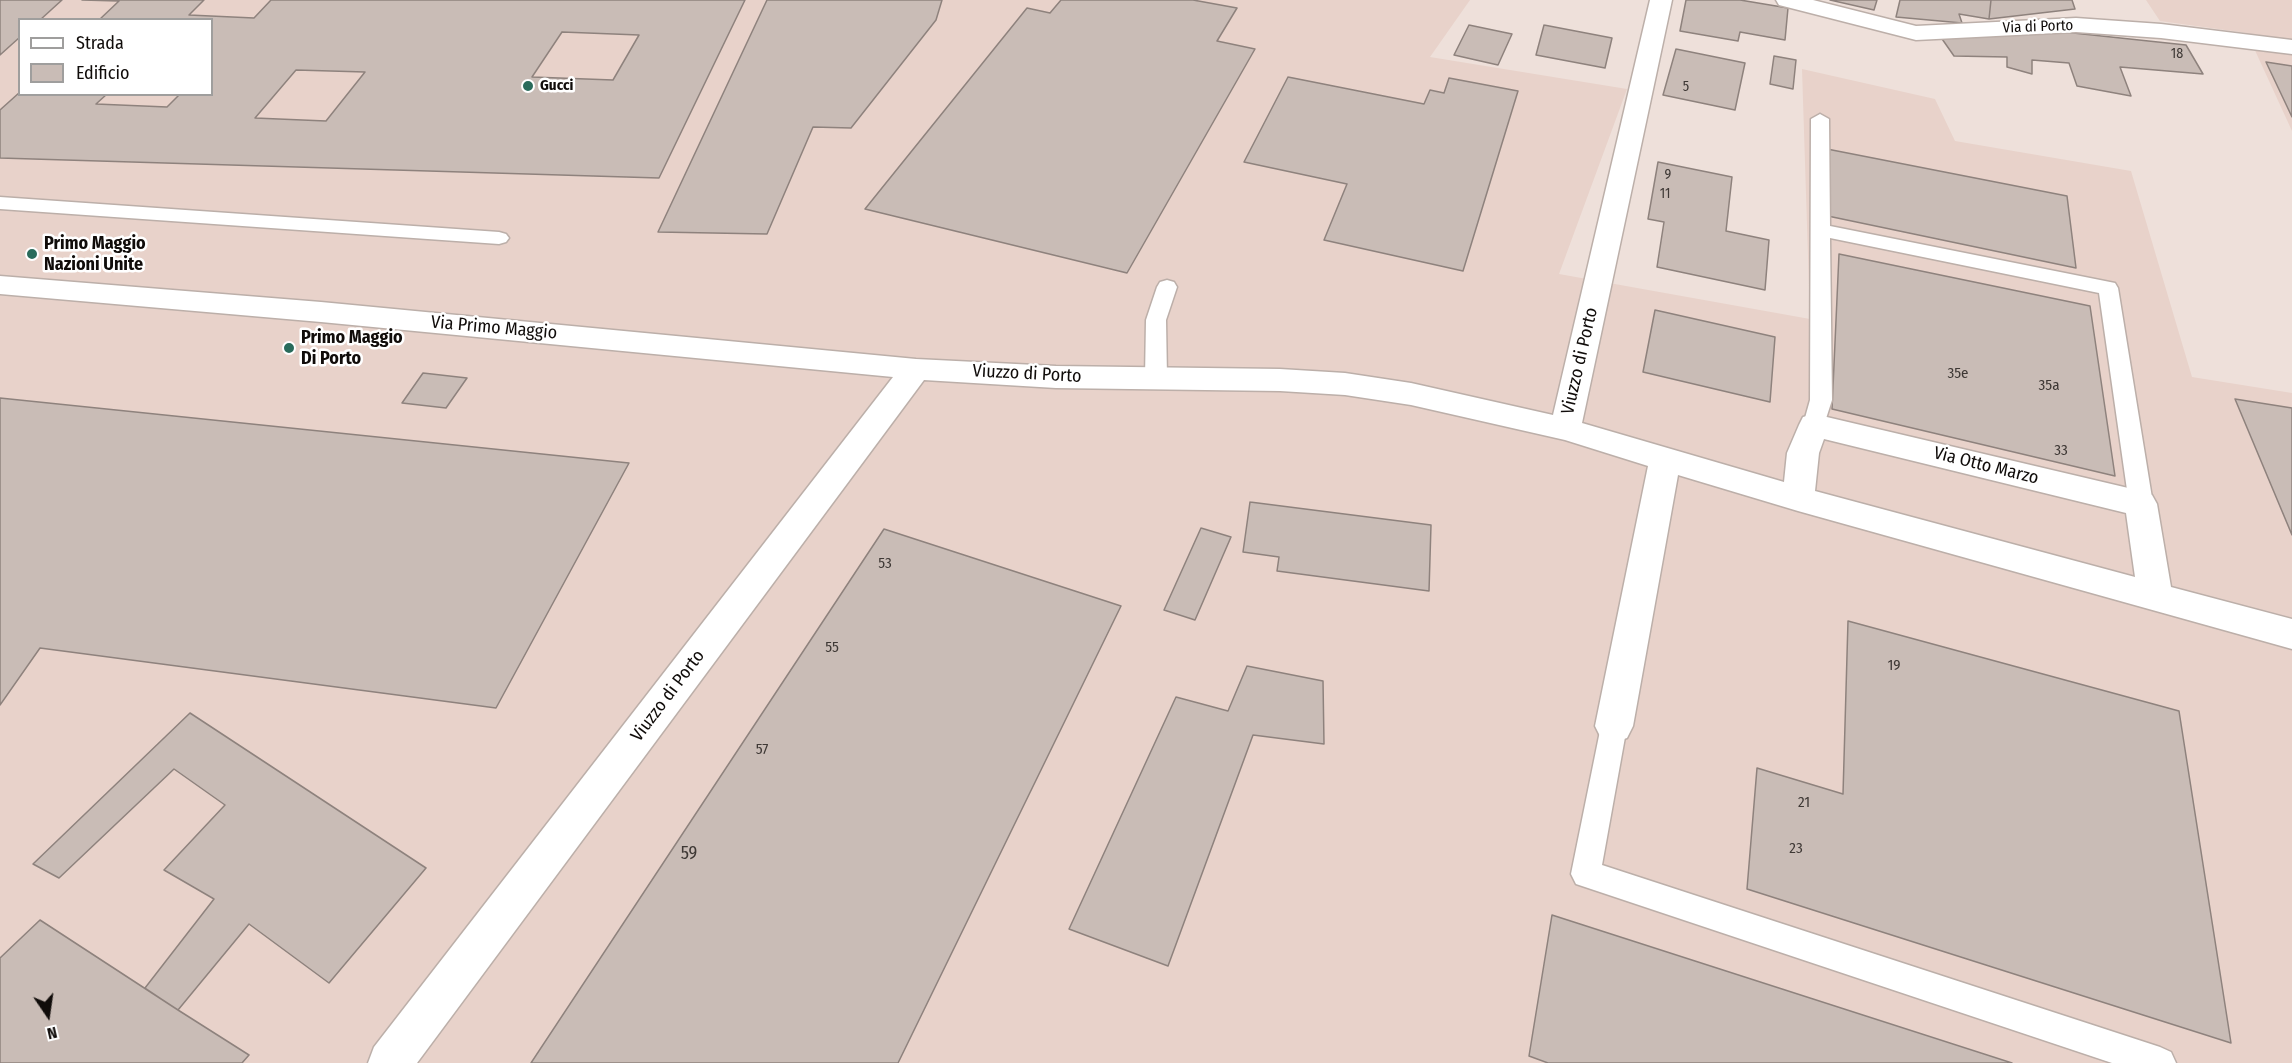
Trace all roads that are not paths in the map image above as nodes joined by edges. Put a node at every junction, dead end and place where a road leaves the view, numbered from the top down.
1 (1661, 0) edge
2 (1787, 0) edge
3 (2292, 47) edge
4 (1820, 119) dead end
5 (0, 202) edge
6 (1820, 230) junction
7 (499, 238) dead end
8 (0, 285) edge
9 (1167, 287) dead end
10 (916, 369) junction
11 (1156, 378) junction
12 (1814, 425) junction
13 (1565, 429) junction
14 (1665, 459) junction
15 (1798, 499) junction
16 (2141, 504) junction
17 (2155, 597) junction
18 (2292, 634) edge
19 (1614, 726) joint
20 (390, 1063) edge
21 (2160, 1063) edge

1 - 13 street, Viuzzo di Porto
2 - 3 street, Via di Porto
4 - 6 lane
5 - 7 lane
6 - 12 lane
6 - 16 lane
8 - 10 street, Via Primo Maggio
9 - 11 lane
10 - 11 street, Viuzzo di Porto
10 - 20 street, Viuzzo di Porto
11 - 13 street, Viuzzo di Porto
12 - 15 street
12 - 16 street, Via Otto Marzo
13 - 14 street
14 - 15 street
14 - 19 street
15 - 17 street
16 - 17 street
17 - 18 street
19 - 21 lane

